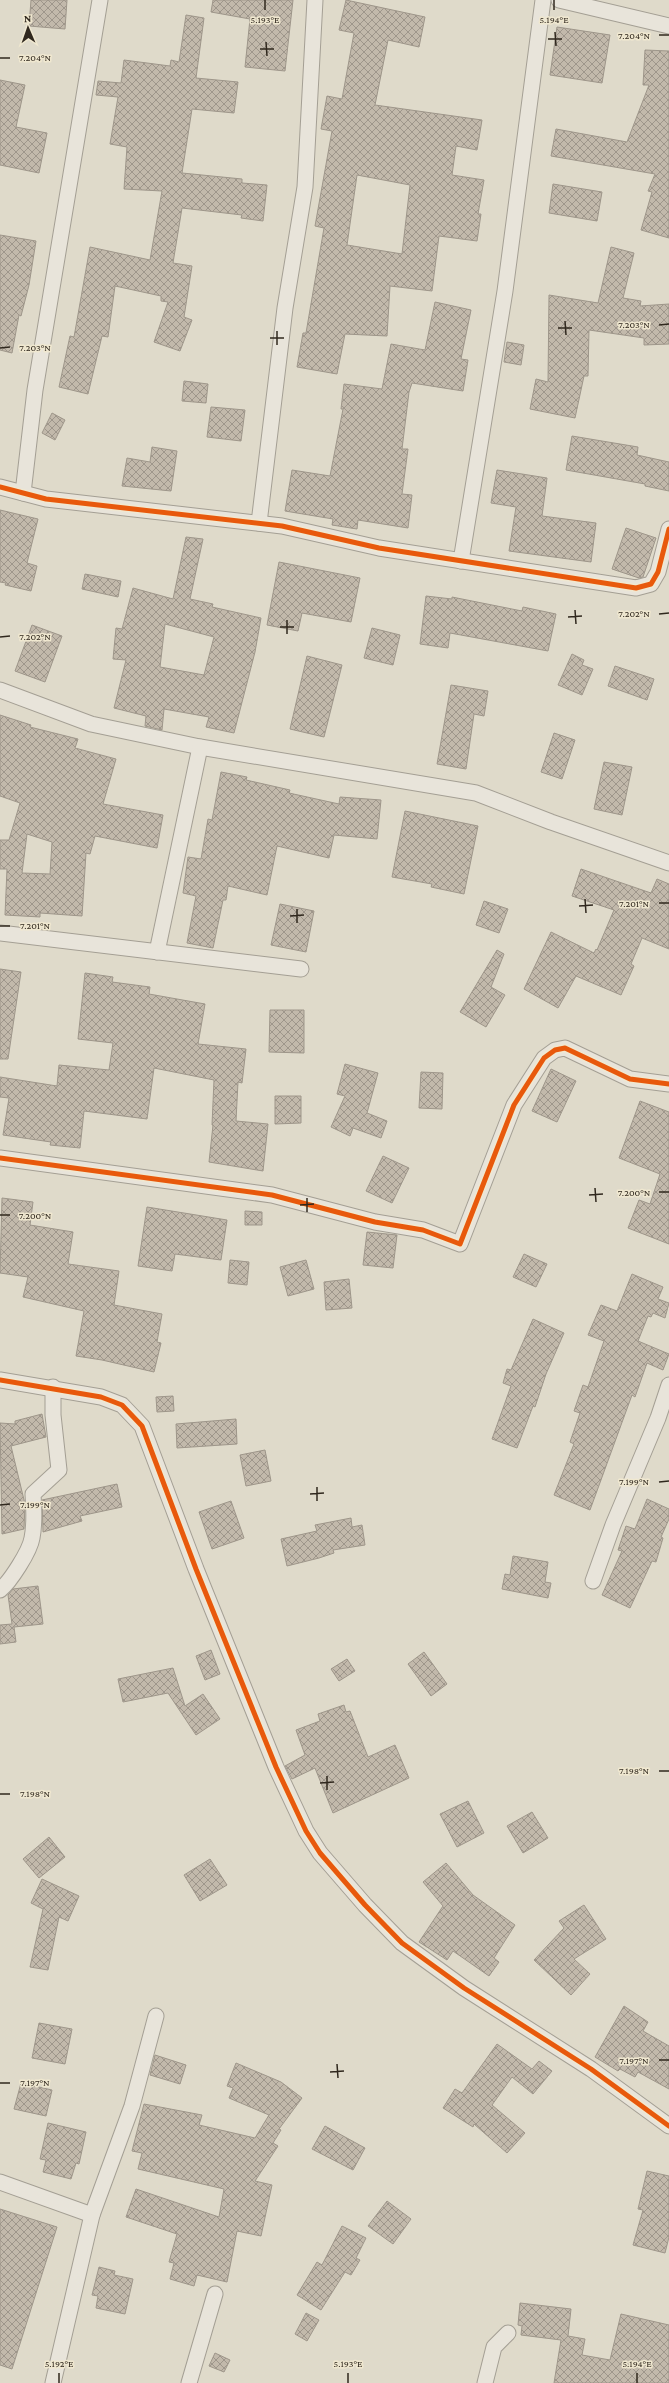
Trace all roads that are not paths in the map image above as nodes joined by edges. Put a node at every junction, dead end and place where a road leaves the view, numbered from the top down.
1 (100, 0) edge
2 (315, 0) edge
3 (543, 0) edge
4 (559, 0) edge
5 (669, 26) edge
6 (0, 487) edge
7 (23, 493) junction
8 (259, 523) junction
9 (669, 529) edge
10 (461, 561) junction
11 (0, 690) edge
12 (200, 747) junction
13 (669, 862) edge
14 (0, 933) edge
15 (157, 952) junction
16 (301, 969) dead end
17 (669, 1084) edge
18 (0, 1158) edge
19 (0, 1380) edge
20 (669, 1386) edge
21 (53, 1387) junction
22 (664, 1420) edge
23 (593, 1581) dead end
24 (0, 1590) edge
25 (156, 2016) dead end
26 (669, 2126) edge
27 (0, 2182) edge
28 (92, 2215) junction
29 (215, 2294) dead end
30 (508, 2333) dead end
31 (53, 2383) edge
32 (189, 2383) edge
33 (485, 2383) edge

1 - 7 street
2 - 8 street
3 - 10 street
4 - 5 street
6 - 7 street
7 - 8 street
8 - 10 street
9 - 10 street
11 - 12 street
12 - 13 street
12 - 15 street
14 - 15 street
15 - 16 street
17 - 18 street
19 - 21 street
20 - 22 street
21 - 24 street
21 - 26 street
22 - 23 street
25 - 28 street
27 - 28 street
28 - 31 street
29 - 32 street
30 - 33 street

